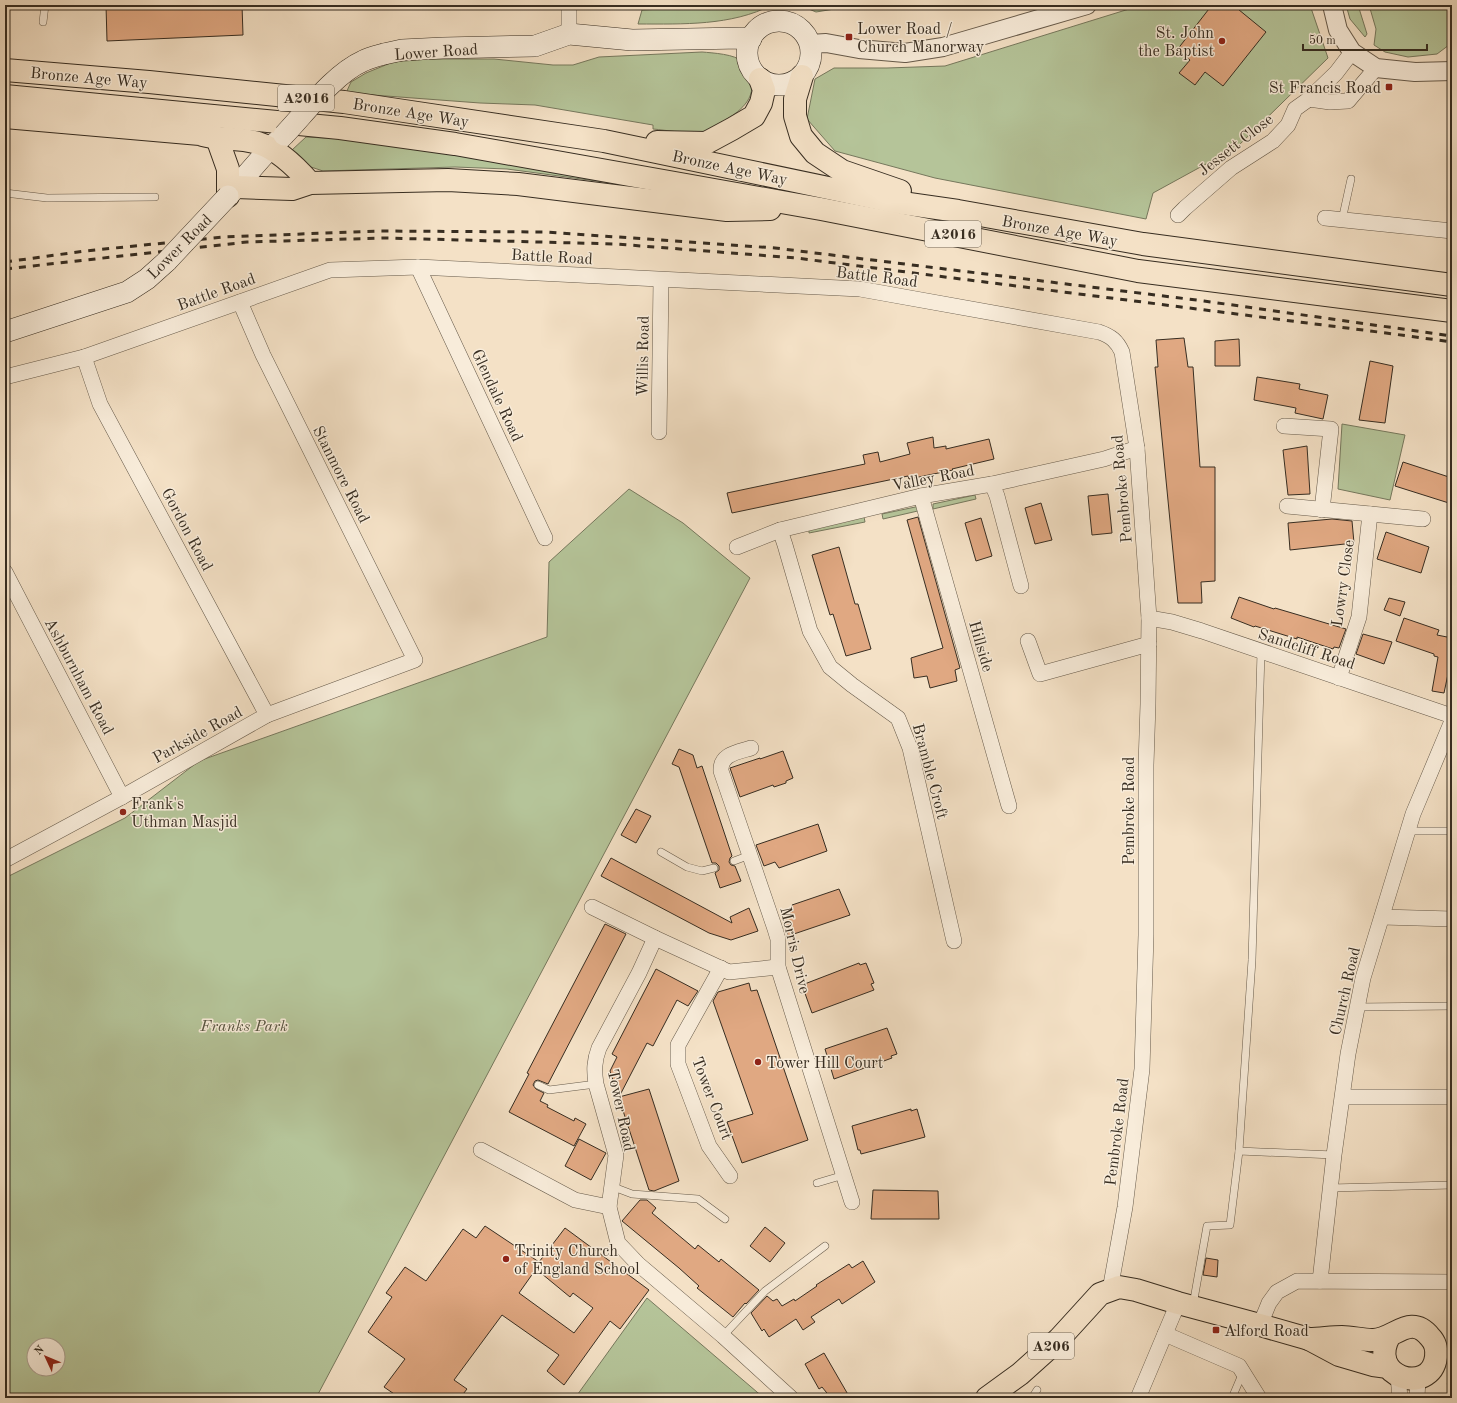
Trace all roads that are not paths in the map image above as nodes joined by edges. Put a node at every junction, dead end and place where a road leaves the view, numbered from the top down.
1 (45, 5) edge
2 (569, 5) edge
3 (1087, 5) edge
4 (1332, 5) edge
5 (43, 22) dead end
6 (569, 34) junction
7 (751, 39) junction
8 (810, 44) junction
9 (1352, 52) junction
10 (1376, 68) junction
11 (5, 70) edge
12 (1452, 71) edge
13 (802, 76) junction
14 (760, 79) junction
15 (5, 96) edge
16 (1309, 99) junction
17 (5, 117) edge
18 (217, 138) junction
19 (604, 141) junction
20 (277, 142) junction
21 (1351, 180) dead end
22 (310, 183) junction
23 (232, 191) junction
24 (5, 193) edge
25 (155, 197) dead end
26 (821, 208) junction
27 (958, 211) junction
28 (1178, 215) dead end
29 (1326, 218) dead end
30 (1342, 220) junction
31 (1452, 231) edge
32 (418, 267) junction
33 (661, 280) junction
34 (1452, 285) edge
35 (240, 302) junction
36 (1452, 311) edge
37 (5, 332) edge
38 (1110, 336) joint
39 (84, 357) junction
40 (5, 378) edge
41 (1284, 426) dead end
42 (659, 432) dead end
43 (1137, 448) junction
44 (992, 484) junction
45 (921, 496) junction
46 (1287, 506) dead end
47 (1322, 510) junction
48 (1370, 514) junction
49 (1423, 519) dead end
50 (780, 530) junction
51 (545, 538) dead end
52 (737, 547) dead end
53 (5, 572) edge
54 (1020, 586) dead end
55 (1149, 618) junction
56 (1028, 642) dead end
57 (1149, 644) junction
58 (1260, 652) junction
59 (415, 660) joint
60 (1339, 678) junction
61 (267, 715) junction
62 (1452, 716) edge
63 (1452, 721) edge
64 (751, 748) dead end
65 (122, 797) junction
66 (1009, 806) dead end
67 (1408, 831) junction
68 (1452, 831) edge
69 (662, 852) dead end
70 (750, 855) junction
71 (5, 860) edge
72 (734, 861) dead end
73 (714, 868) dead end
74 (592, 907) dead end
75 (1382, 917) junction
76 (1452, 919) edge
77 (656, 938) junction
78 (954, 941) dead end
79 (778, 967) junction
80 (721, 968) junction
81 (1452, 1006) edge
82 (1357, 1007) junction
83 (596, 1084) junction
84 (538, 1085) dead end
85 (1343, 1097) junction
86 (1452, 1097) edge
87 (481, 1150) dead end
88 (1240, 1151) junction
89 (1334, 1156) junction
90 (844, 1175) junction
91 (730, 1176) dead end
92 (817, 1183) dead end
93 (1452, 1185) edge
94 (611, 1186) junction
95 (1330, 1188) junction
96 (852, 1202) dead end
97 (609, 1207) junction
98 (725, 1219) dead end
99 (825, 1246) dead end
100 (1320, 1281) junction
101 (1452, 1282) edge
102 (1110, 1290) junction
103 (1185, 1305) junction
104 (1260, 1325) junction
105 (1165, 1334) junction
106 (1390, 1335) junction
107 (723, 1336) junction
108 (1309, 1339) junction
109 (1442, 1340) edge
110 (1452, 1367) edge
111 (1243, 1372) junction
112 (1410, 1378) edge
113 (1037, 1390) dead end
114 (791, 1398) edge
115 (987, 1398) edge
116 (1032, 1398) edge
117 (1138, 1398) edge
118 (1232, 1398) edge
119 (1259, 1398) edge
120 (1400, 1398) edge

1 - 5 lane
2 - 6 street
3 - 8 street
4 - 9 street
6 - 7 main road, Lower Road
6 - 20 main road, Lower Road, bridge
7 - 8 main road
7 - 14 main road
8 - 13 main road
9 - 10 street
9 - 16 street, Jessett Close
10 - 12 street
10 - 16 street
11 - 19 main road, Bronze Age Way / A2016
13 - 14 main road
13 - 27 main road
14 - 19 main road
15 - 26 main road, Bronze Age Way / A2016
16 - 28 street, Jessett Close
17 - 18 main road
18 - 20 main road
18 - 23 main road
19 - 27 main road, Bronze Age Way / A2016
20 - 22 main road
20 - 23 main road, Lower Road
21 - 30 lane
22 - 23 main road
22 - 26 main road
23 - 37 main road, Lower Road, bridge
24 - 25 lane
26 - 36 main road, Bronze Age Way / A2016
27 - 34 main road, Bronze Age Way / A2016
29 - 30 street
30 - 31 street
32 - 33 street, Battle Road
32 - 35 street, Battle Road
32 - 51 street, Glendale Road
33 - 38 street, Battle Road
33 - 42 street, Willis Road
35 - 39 street, Battle Road
35 - 59 street, Stanmore Road
38 - 43 street, Pembroke Road
39 - 40 street, Battle Road
39 - 61 street, Gordon Road
41 - 47 street
43 - 44 street, Valley Road
43 - 55 street, Pembroke Road
44 - 45 street, Valley Road
44 - 54 street
45 - 50 street, Valley Road
45 - 66 street, Hillside
46 - 47 street
47 - 48 street
48 - 49 street
48 - 60 street, Lowry Close
50 - 52 street, Valley Road
50 - 78 street, Bramble Croft
53 - 65 street, Ashburnham Road
55 - 57 street, Pembroke Road
55 - 58 street, Sandcliff Road
56 - 57 street
57 - 102 street, Pembroke Road
58 - 60 street, Sandcliff Road
58 - 88 lane
59 - 61 street, Parkside Road
60 - 62 street, Sandcliff Road
61 - 65 street, Parkside Road
63 - 67 street, Church Road
64 - 70 street, Morris Drive
65 - 71 street, Parkside Road
67 - 68 lane
67 - 75 street, Church Road
69 - 73 lane
70 - 72 lane
70 - 79 street, Morris Drive
74 - 77 street
75 - 76 street
75 - 82 street, Church Road
77 - 80 street
77 - 83 street, Tower Road
79 - 80 street
79 - 90 street, Morris Drive
80 - 91 street, Tower Court
81 - 82 lane
82 - 85 street, Church Road
83 - 84 lane
83 - 94 street, Tower Road
85 - 86 street
85 - 89 street, Church Road
87 - 97 street
88 - 89 lane
88 - 103 lane
89 - 95 street, Church Road
90 - 92 lane
90 - 96 street, Morris Drive
93 - 95 lane
94 - 97 street, Tower Road
94 - 98 lane
95 - 100 street, Church Road
97 - 107 street, Tower Road
99 - 107 lane
100 - 101 street
100 - 104 street
102 - 103 main road
102 - 115 main road, A206
103 - 104 main road
103 - 105 street
104 - 108 main road
105 - 111 street
105 - 117 street
106 - 108 main road
106 - 109 main road
106 - 112 main road
107 - 114 street, Tower Road
108 - 112 main road
109 - 112 main road
110 - 112 main road
111 - 118 lane
111 - 119 street
112 - 120 street
113 - 116 lane

